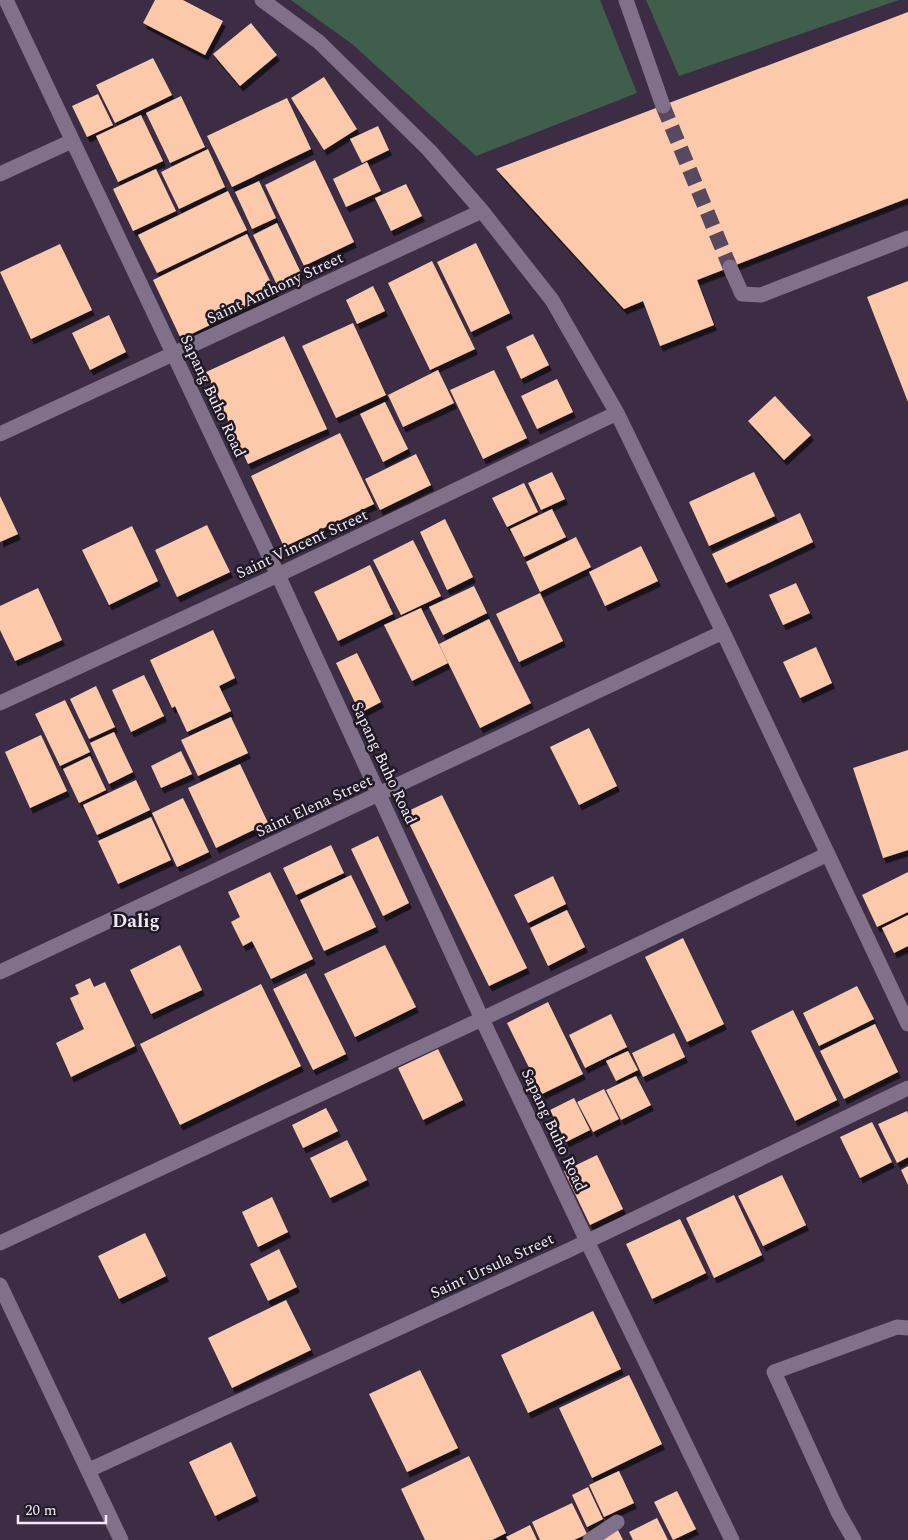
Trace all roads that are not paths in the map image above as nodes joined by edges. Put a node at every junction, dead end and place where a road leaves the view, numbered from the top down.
1 (6, 0) edge
2 (262, 0) edge
3 (626, 0) edge
4 (663, 106) tunnel mouth
5 (72, 141) junction
6 (0, 174) edge
7 (482, 211) junction
8 (908, 238) edge
9 (730, 267) tunnel mouth
10 (174, 354) junction
11 (617, 412) junction
12 (0, 434) edge
13 (278, 575) junction
14 (723, 632) junction
15 (0, 703) edge
16 (380, 794) junction
17 (828, 854) junction
18 (0, 972) edge
19 (482, 1019) junction
20 (908, 1024) edge
21 (908, 1088) edge
22 (587, 1241) junction
23 (0, 1243) edge
24 (0, 1285) edge
25 (908, 1328) edge
26 (89, 1470) junction
27 (618, 1522) dead end
28 (121, 1540) edge
29 (590, 1540) edge
30 (732, 1540) edge
31 (854, 1540) edge

1 - 5 street, Sapang Buho Road
2 - 7 street
3 - 4 street
5 - 6 street
5 - 10 street, Sapang Buho Road
7 - 10 street, Saint Anthony Street
7 - 11 street
8 - 9 street
10 - 12 street, Saint Anthony Street
10 - 13 street, Sapang Buho Road
11 - 13 street, Saint Vincent Street
11 - 14 street
13 - 15 street, Saint Vincent Street
13 - 16 street, Sapang Buho Road
14 - 16 street, Saint Elena Street
14 - 17 street
16 - 18 street, Saint Elena Street
16 - 19 street, Sapang Buho Road
17 - 19 street
17 - 20 street
19 - 22 street, Sapang Buho Road
19 - 23 street
21 - 22 street, Saint Ursula Street
22 - 26 street, Saint Ursula Street
22 - 30 street, Sapang Buho Road
24 - 26 street
25 - 31 street
26 - 28 street
27 - 29 street

